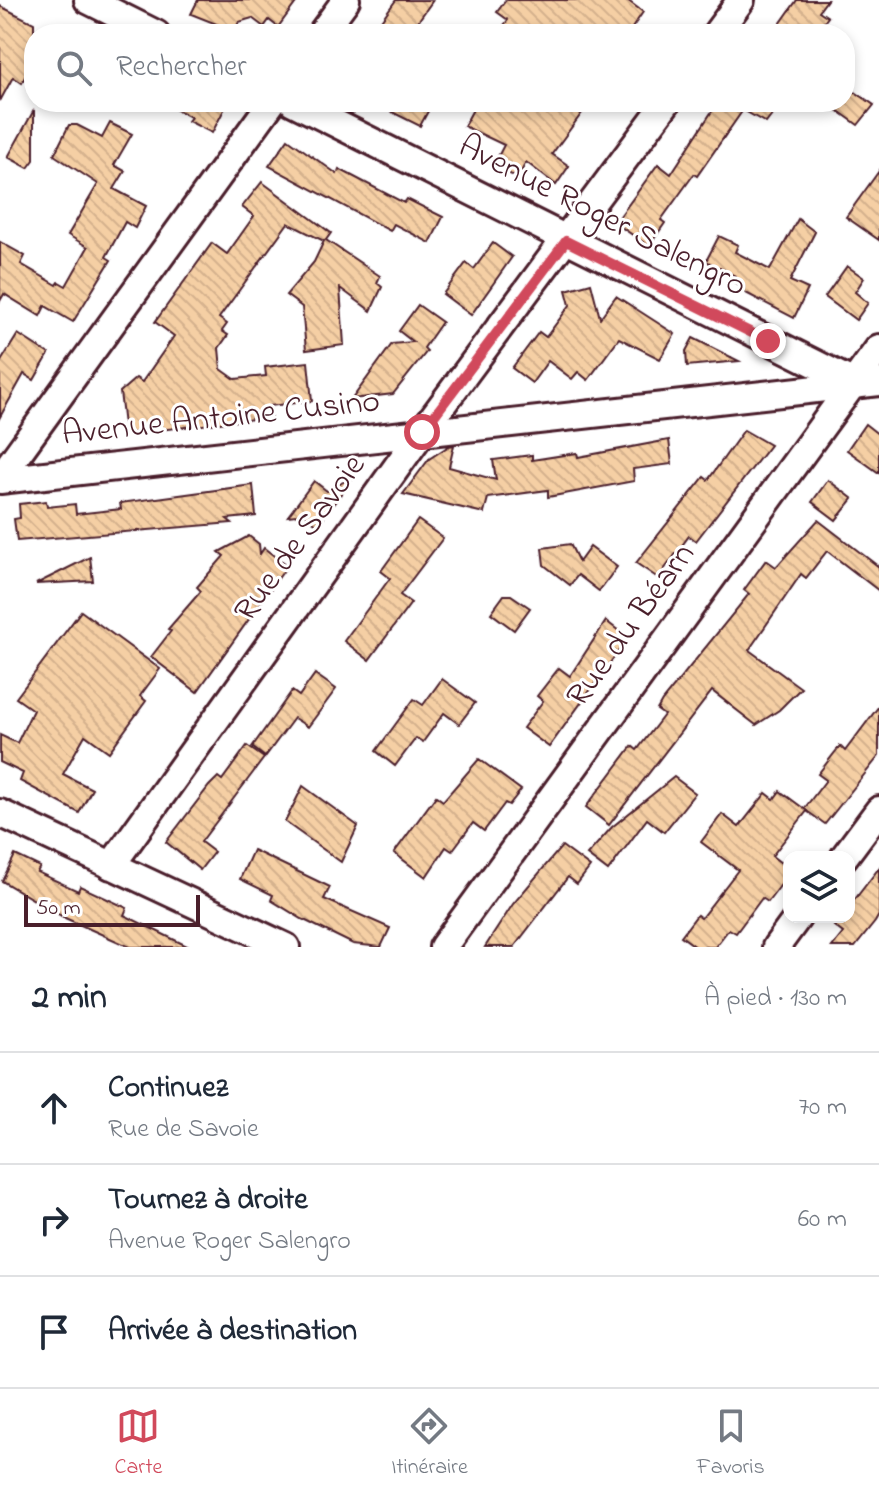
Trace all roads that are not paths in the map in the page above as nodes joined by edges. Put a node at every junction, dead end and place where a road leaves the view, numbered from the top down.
1 (88, 0) edge
2 (346, 0) edge
3 (741, 0) edge
4 (136, 24) edge
5 (328, 24) edge
6 (723, 24) edge
7 (265, 112) edge
8 (313, 112) edge
9 (660, 112) edge
10 (566, 241) junction
11 (879, 348) edge
12 (866, 382) edge
13 (879, 396) edge
14 (422, 432) junction
15 (0, 479) edge
16 (879, 810) edge
17 (0, 813) edge
18 (848, 851) edge
19 (111, 866) junction
20 (794, 923) edge
21 (286, 947) edge
22 (443, 947) edge
23 (776, 947) edge

1 - 4 street
2 - 5 street
3 - 6 street
7 - 15 street
8 - 10 street, Avenue Roger Salengro
9 - 10 street, Rue de Savoie
10 - 12 street, Avenue Roger Salengro
10 - 14 street, Rue de Savoie
11 - 12 street, Rue du Béarn
12 - 13 street, Avenue Roger Salengro
12 - 14 street, Avenue Antoine Cusino
12 - 22 street, Rue du Béarn
14 - 15 street, Avenue Antoine Cusino
14 - 19 street, Rue de Savoie
16 - 18 street
17 - 19 street
19 - 21 street
20 - 23 street

